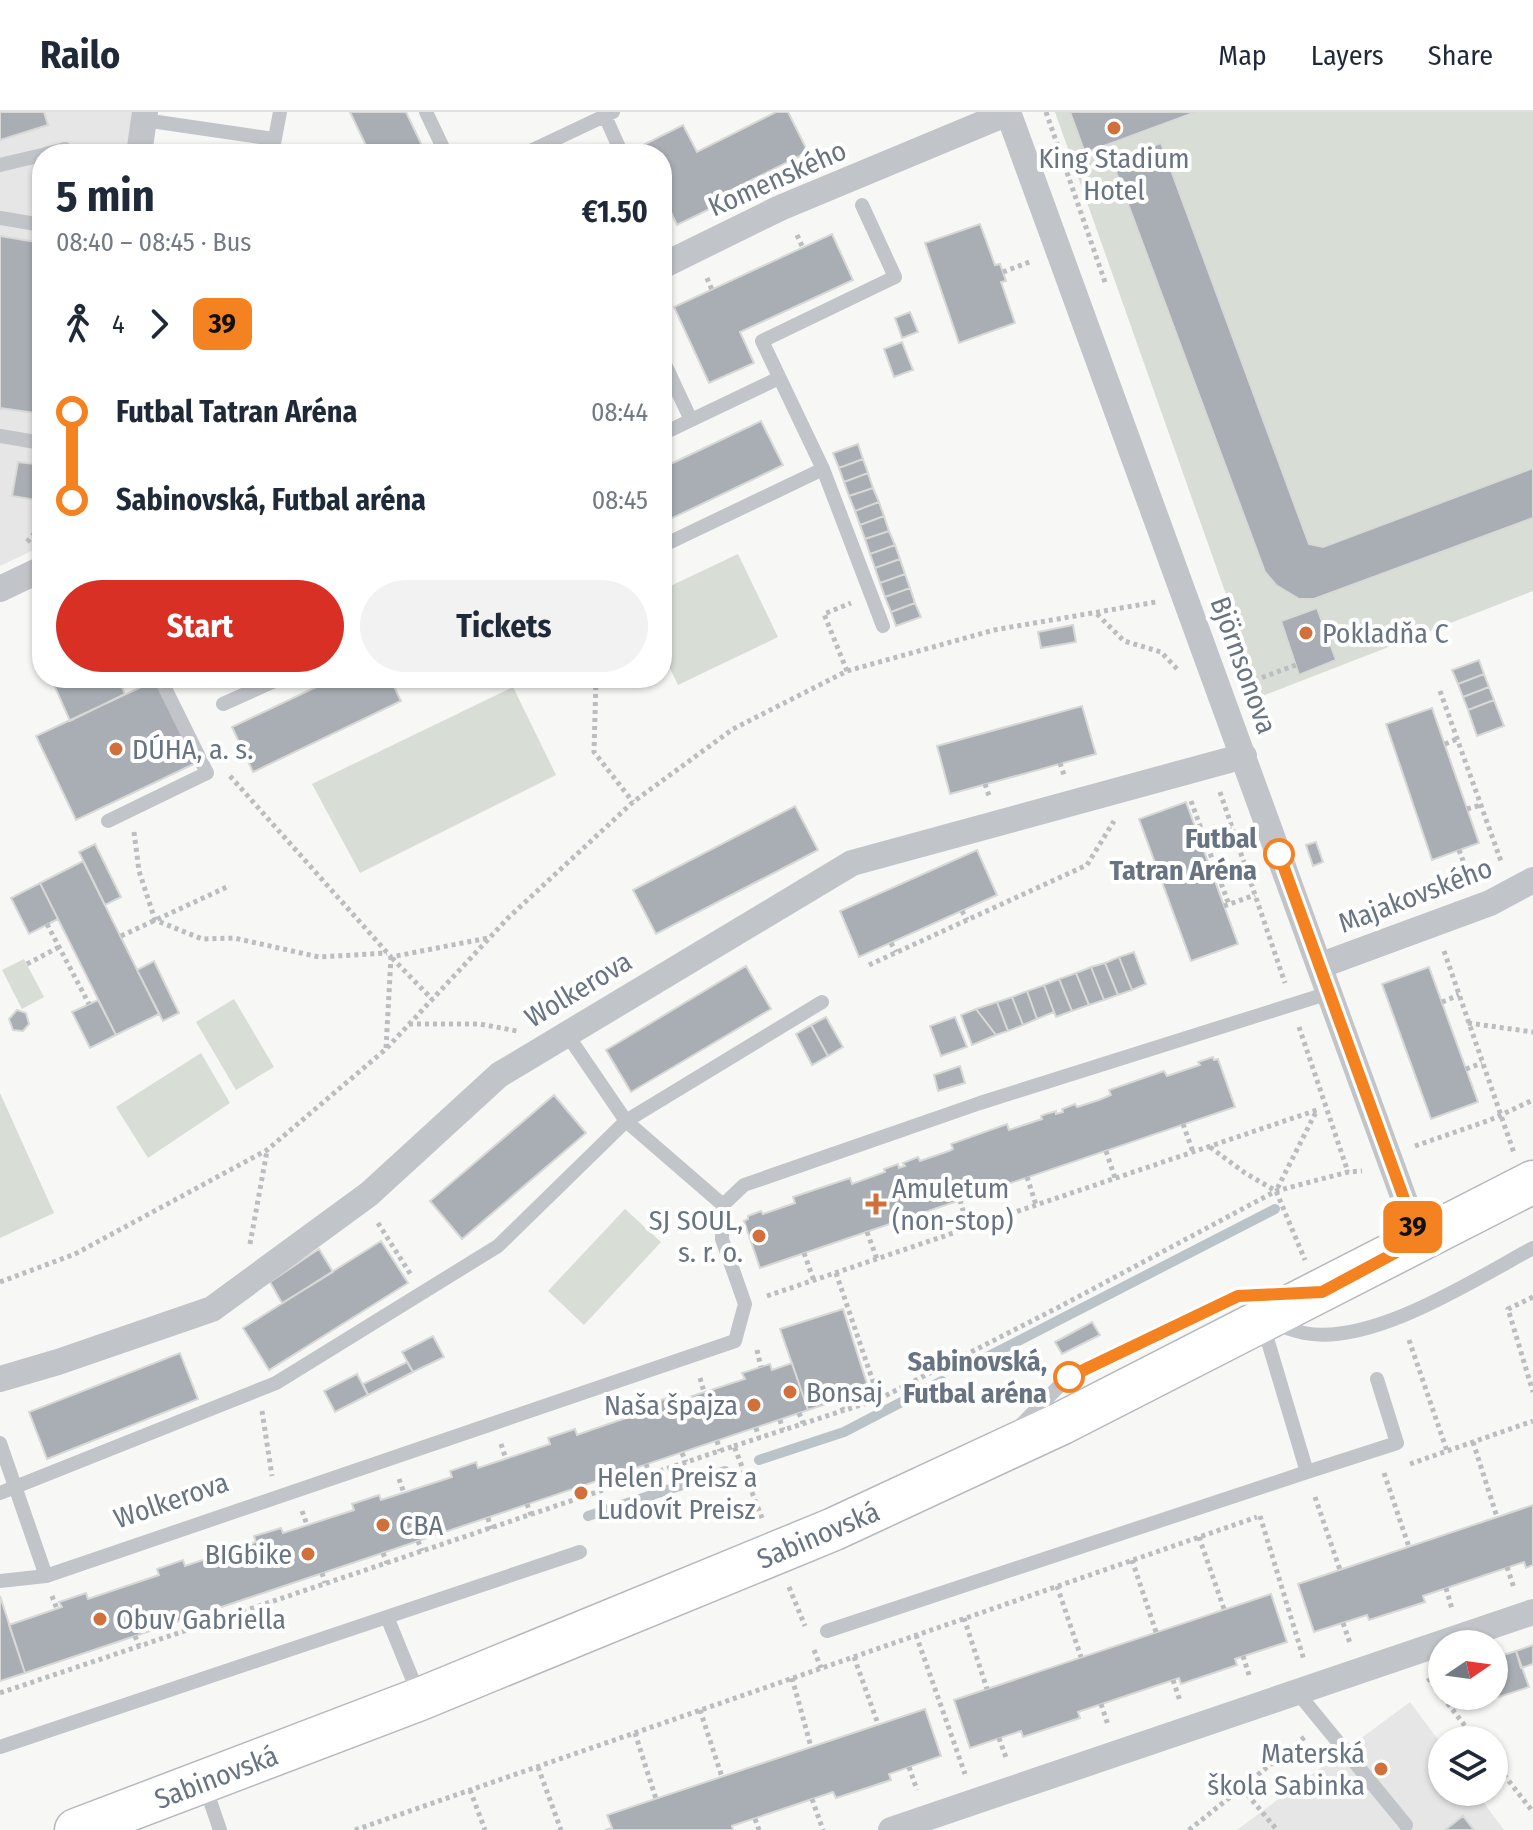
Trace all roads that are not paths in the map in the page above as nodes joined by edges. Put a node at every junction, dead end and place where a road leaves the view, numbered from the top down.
1 (280, 112) edge
2 (426, 112) edge
3 (1008, 112) edge
4 (609, 114) edge
5 (145, 116) edge
6 (141, 144) edge
7 (261, 144) edge
8 (274, 144) edge
9 (441, 144) edge
10 (545, 144) edge
11 (619, 144) edge
12 (32, 157) edge
13 (0, 165) edge
14 (862, 205) dead end
15 (0, 218) edge
16 (32, 223) edge
17 (672, 253) edge
18 (779, 378) junction
19 (672, 379) edge
20 (691, 420) junction
21 (672, 429) edge
22 (0, 436) edge
23 (32, 441) edge
24 (823, 469) junction
25 (672, 541) edge
26 (32, 574) edge
27 (0, 589) edge
28 (883, 626) dead end
29 (165, 688) edge
30 (259, 688) edge
31 (223, 704) dead end
32 (1244, 756) junction
33 (108, 821) dead end
34 (1522, 886) edge
35 (1319, 966) junction
36 (1329, 993) junction
37 (822, 1002) dead end
38 (566, 1033) junction
39 (626, 1121) junction
40 (1524, 1169) edge
41 (723, 1205) junction
42 (1419, 1240) junction
43 (1533, 1248) edge
44 (1314, 1268) junction
45 (1262, 1321) junction
46 (0, 1379) edge
47 (1377, 1379) dead end
48 (0, 1443) edge
49 (991, 1456) junction
50 (1307, 1472) junction
51 (16, 1486) junction
52 (0, 1493) edge
53 (580, 1552) dead end
54 (46, 1576) junction
55 (0, 1581) edge
56 (1533, 1612) edge
57 (387, 1617) junction
58 (827, 1631) dead end
59 (1302, 1690) junction
60 (420, 1699) junction
61 (0, 1747) edge
62 (203, 1782) junction
63 (1406, 1825) dead end
64 (76, 1830) edge
65 (220, 1830) edge
66 (891, 1830) edge

1 - 8 lane
2 - 9 lane
3 - 17 street, Komenského
3 - 32 street, Björnsonova
4 - 10 lane
4 - 11 lane
5 - 6 street
5 - 7 lane
12 - 13 lane
14 - 18 lane
15 - 16 lane
18 - 20 lane
18 - 24 lane
19 - 20 lane
20 - 21 lane
22 - 23 lane
24 - 25 lane
24 - 28 lane
26 - 27 street
29 - 33 lane
30 - 31 lane
32 - 35 street, Björnsonova
32 - 38 street, Wolkerova
34 - 35 street, Majakovského
35 - 36 street, Björnsonova
36 - 41 lane
36 - 42 street, Björnsonova
37 - 39 lane
38 - 39 lane
38 - 46 street, Wolkerova
39 - 41 lane
39 - 51 lane
40 - 42 main road, Sabinovská
41 - 54 lane, Wolkerova
42 - 44 main road, Sabinovská
43 - 45 lane
44 - 45 main road, Sabinovská
44 - 49 lane
45 - 49 main road, Sabinovská
45 - 50 lane
47 - 50 lane
48 - 51 lane
49 - 60 main road, Sabinovská
50 - 58 lane
51 - 52 lane
51 - 54 lane
53 - 57 lane
54 - 55 lane, Wolkerova
56 - 59 street
57 - 60 lane
57 - 61 lane
59 - 63 lane
59 - 66 street
60 - 62 main road, Sabinovská
62 - 64 main road, Sabinovská
62 - 65 lane

